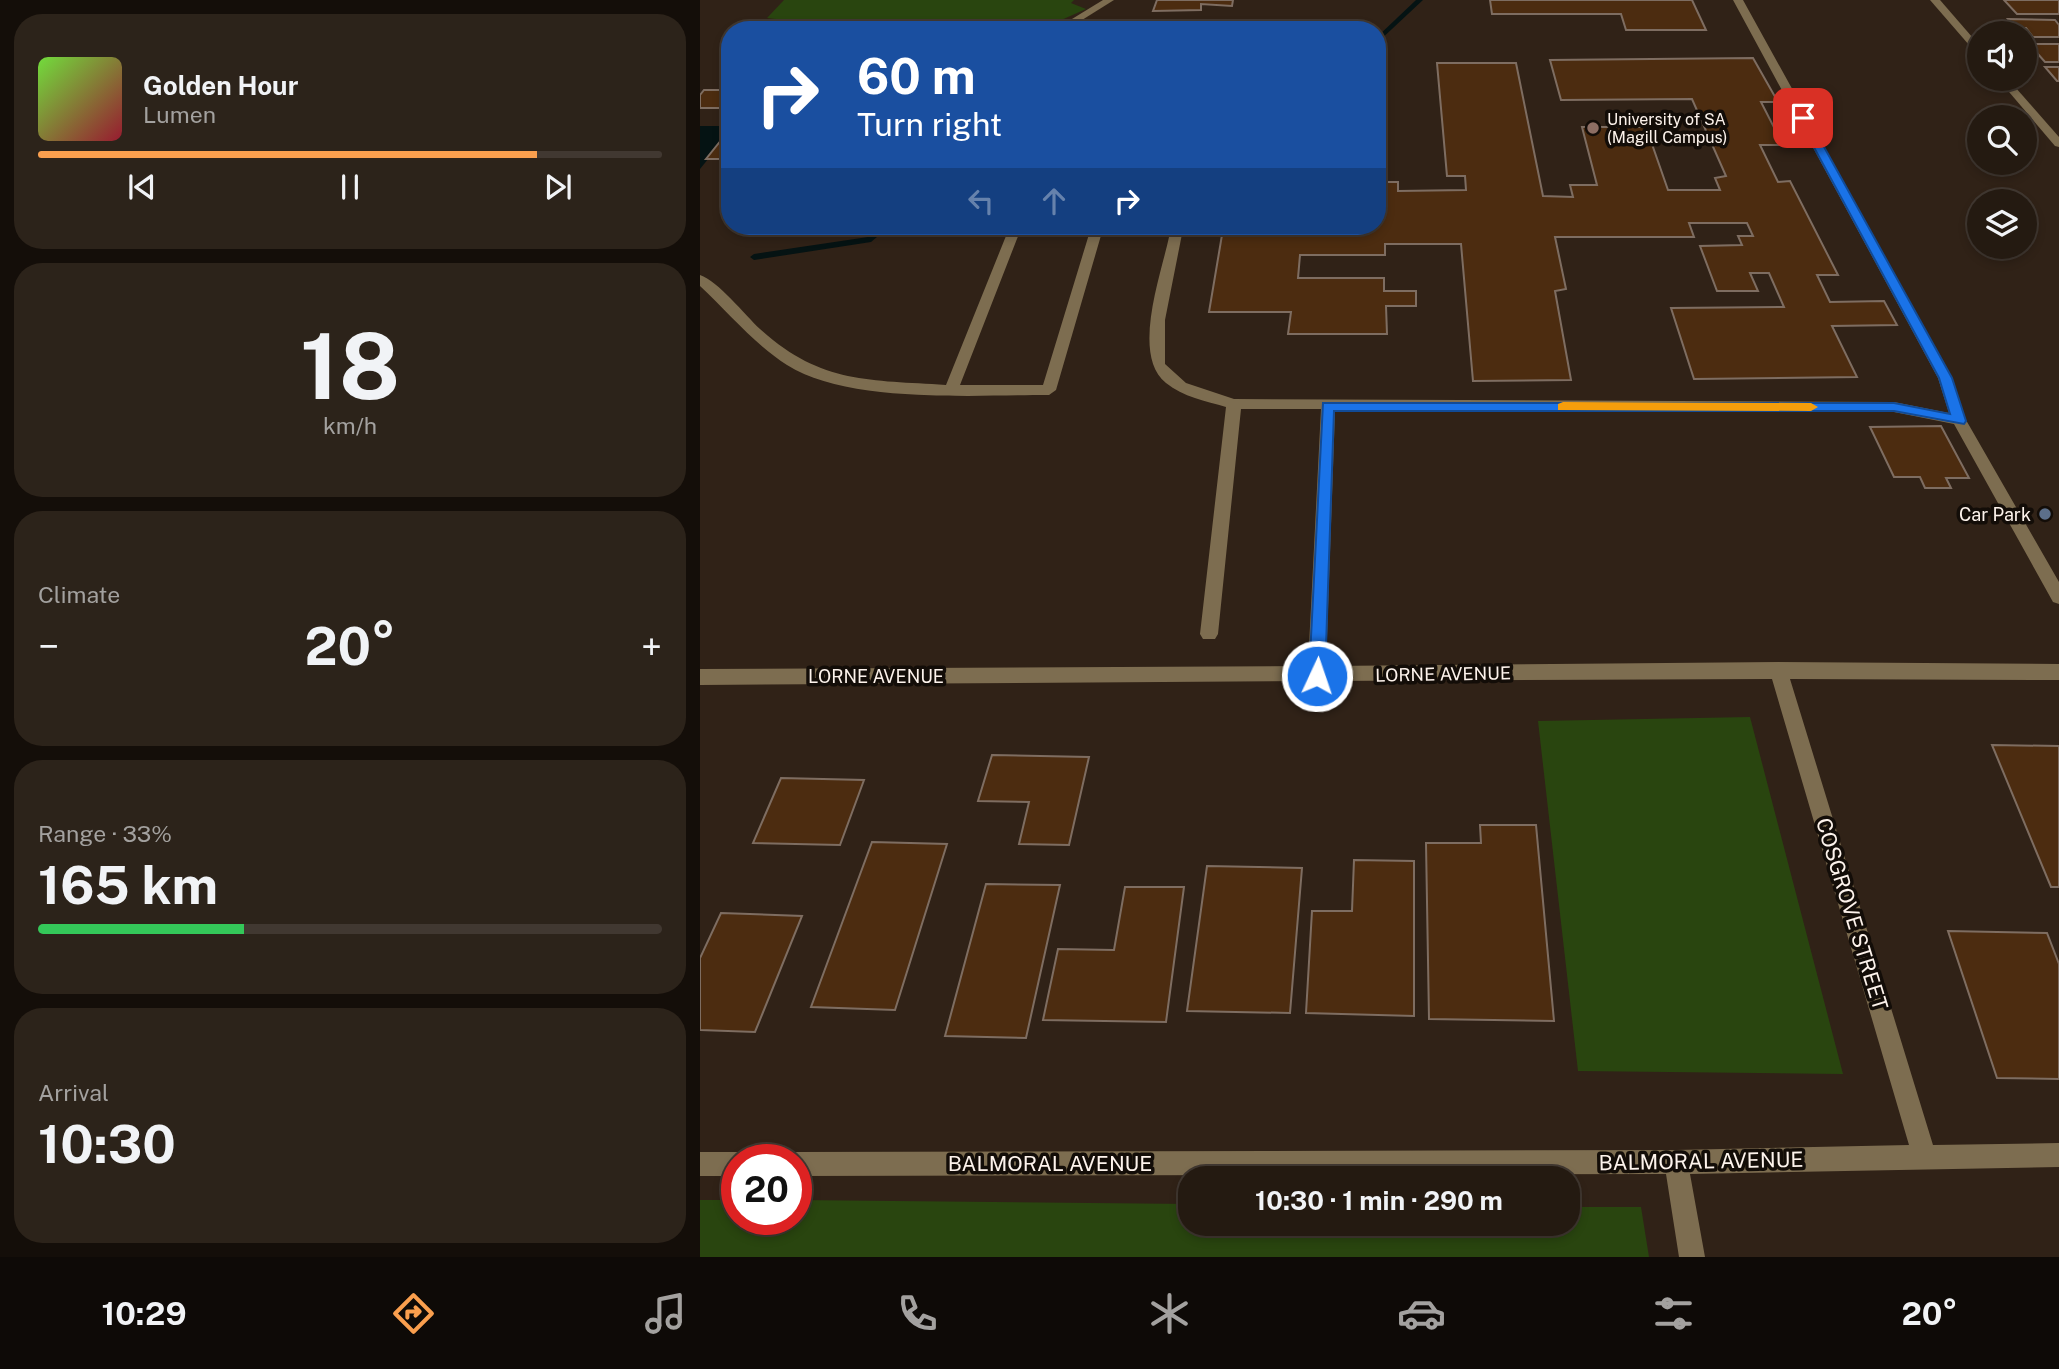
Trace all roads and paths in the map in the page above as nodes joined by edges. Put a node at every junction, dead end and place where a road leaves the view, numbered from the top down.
1 (1109, 0) edge
2 (1738, 0) edge
3 (1935, 0) edge
4 (1074, 21) edge
5 (1967, 37) edge
6 (2013, 91) edge
7 (2059, 144) edge
8 (1012, 235) edge
9 (1095, 235) edge
10 (1176, 235) edge
11 (700, 279) edge
12 (951, 390) junction
13 (1234, 404) junction
14 (1328, 406) junction
15 (1959, 421) junction
16 (2059, 597) edge
17 (1209, 634) dead end
18 (1778, 670) junction
19 (2059, 672) edge
20 (1317, 676) junction
21 (700, 677) edge
22 (2059, 1155) edge
23 (1925, 1158) junction
24 (1676, 1162) junction
25 (700, 1164) edge
26 (721, 1164) edge
27 (812, 1164) edge
28 (1692, 1257) edge

1 - 4 street
2 - 15 street
3 - 5 street
6 - 7 street
8 - 12 street
9 - 12 street
10 - 13 street
11 - 12 street
13 - 14 street
13 - 17 street
14 - 15 street
14 - 20 street
15 - 16 street
18 - 19 street, LORNE AVENUE
18 - 20 street, LORNE AVENUE
18 - 23 street, COSGROVE STREET
20 - 21 street, LORNE AVENUE
22 - 23 street, BALMORAL AVENUE
23 - 24 street, BALMORAL AVENUE
24 - 27 street, BALMORAL AVENUE
24 - 28 street
25 - 26 street

